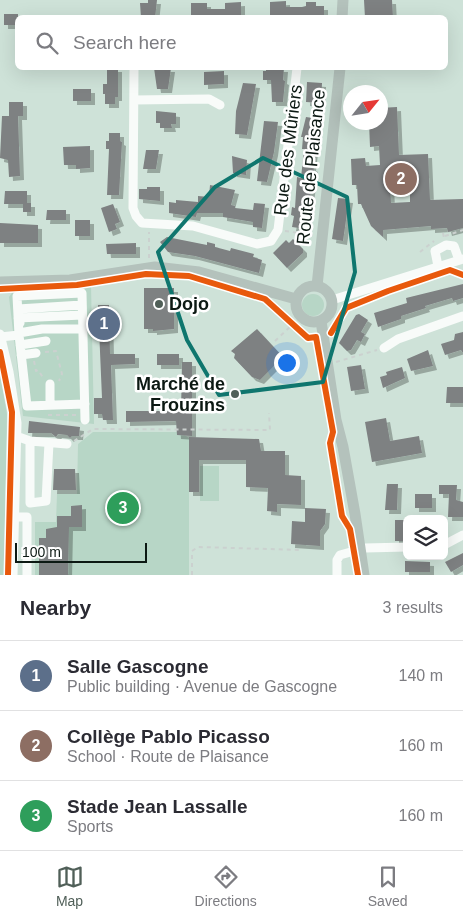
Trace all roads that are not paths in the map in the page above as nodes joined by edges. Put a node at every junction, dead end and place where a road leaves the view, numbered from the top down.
1 (343, 0) edge
2 (342, 15) edge
3 (134, 70) edge
4 (297, 70) edge
5 (340, 70) edge
6 (134, 100) junction
7 (220, 105) dead end
8 (461, 260) edge
9 (438, 266) junction
10 (0, 282) edge
11 (312, 287) junction
12 (296, 299) junction
13 (332, 300) junction
14 (82, 305) junction
15 (18, 314) junction
16 (82, 315) junction
17 (463, 316) edge
18 (316, 322) junction
19 (83, 329) junction
20 (20, 332) junction
21 (0, 335) edge
22 (46, 341) dead end
23 (20, 346) junction
24 (384, 348) road end
25 (34, 354) road end
26 (21, 356) junction
27 (50, 384) road end
28 (85, 404) junction
29 (50, 405) junction
30 (82, 418) road end
31 (16, 436) junction
32 (30, 441) junction
33 (49, 443) junction
34 (67, 444) road end
35 (16, 517) junction
36 (463, 534) edge
37 (448, 543) edge
38 (403, 548) edge
39 (359, 550) junction
40 (13, 575) edge
41 (27, 575) edge
42 (337, 575) edge
43 (364, 575) edge

1 - 2 main road
3 - 6 street
4 - 6 street, Rue des Mûriers
5 - 11 main road, Route de Plaisance
6 - 7 street
8 - 9 street
8 - 9 street
9 - 13 street
10 - 12 main road
11 - 12 main road
11 - 13 main road
12 - 18 main road
13 - 18 main road
14 - 15 street
14 - 15 street
14 - 16 street
15 - 16 street
15 - 20 street
16 - 19 street
17 - 24 street
18 - 39 main road
19 - 20 street
19 - 28 street
20 - 21 street
20 - 23 street
21 - 31 street
22 - 23 street
23 - 26 street
25 - 26 street
26 - 29 street
27 - 29 street
28 - 29 street
28 - 30 street
31 - 32 street
31 - 35 street
32 - 33 street
32 - 33 street
33 - 34 street
35 - 40 street
35 - 41 street
36 - 37 street
38 - 39 street
39 - 42 street
39 - 43 main road

